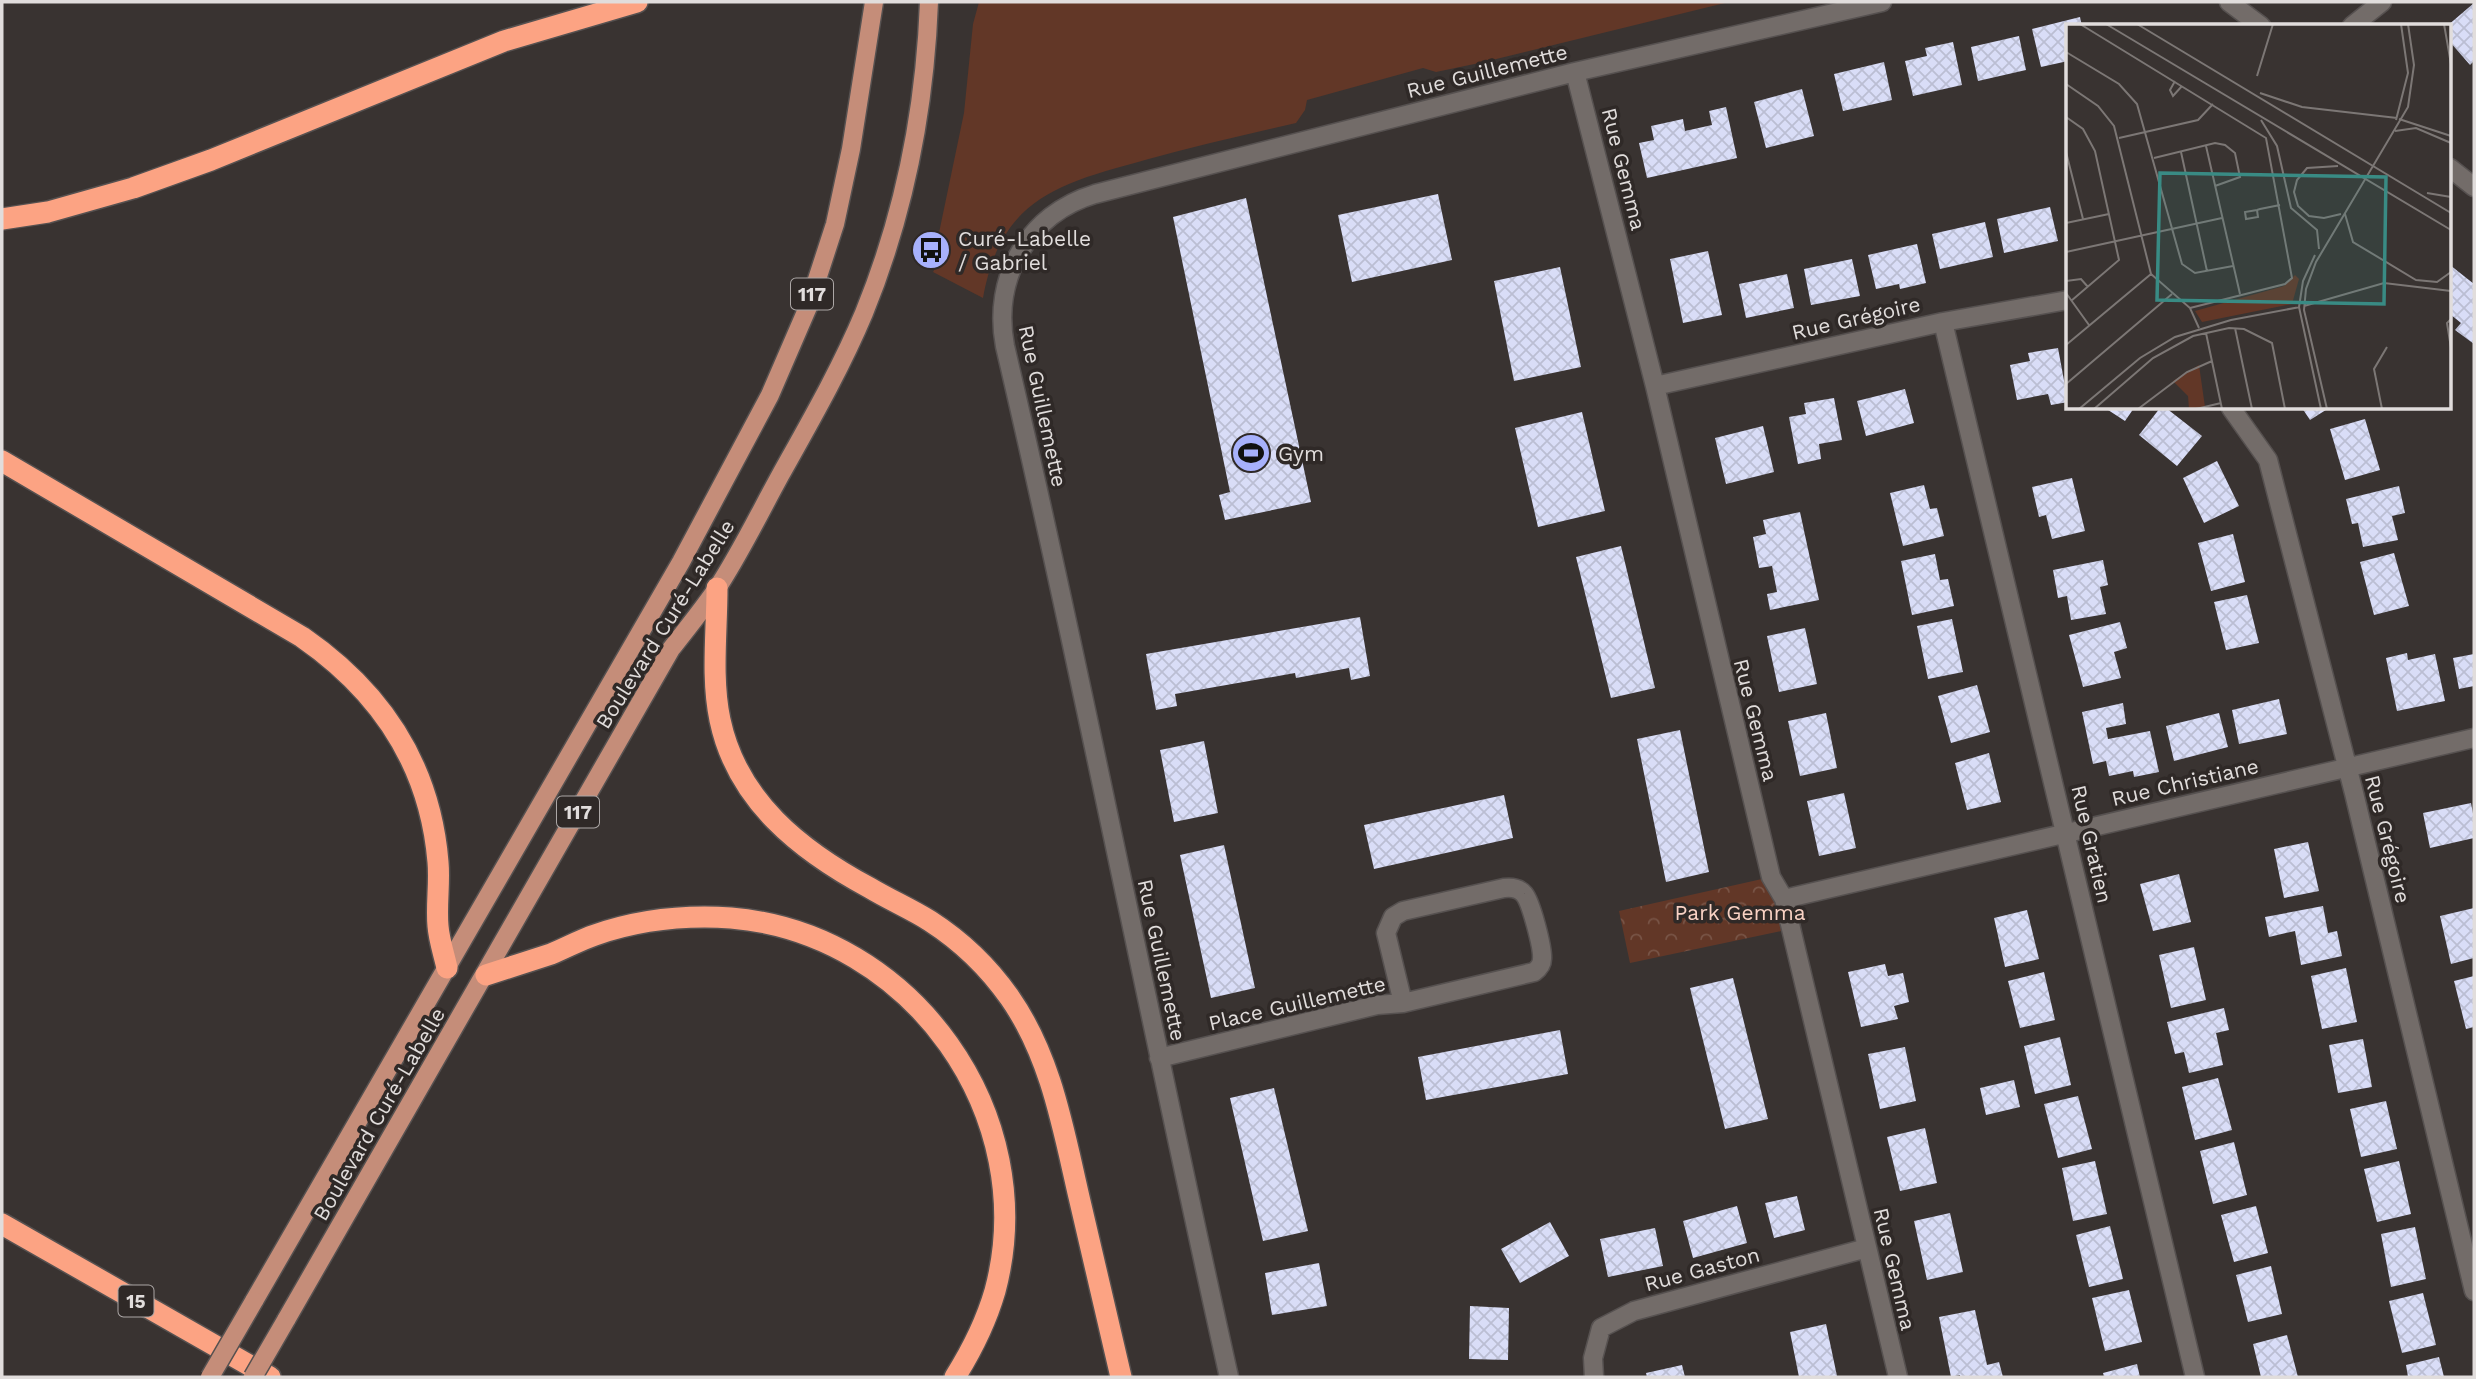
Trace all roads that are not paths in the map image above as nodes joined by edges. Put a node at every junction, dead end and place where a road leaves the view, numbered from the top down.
1 (637, 2) edge
2 (874, 2) edge
3 (929, 2) edge
4 (1882, 2) edge
5 (2229, 2) edge
6 (2382, 2) edge
7 (2258, 24) edge
8 (2354, 24) edge
9 (1575, 72) junction
10 (2452, 170) edge
11 (2474, 187) edge
12 (2, 219) edge
13 (2066, 300) edge
14 (1944, 322) junction
15 (1655, 386) junction
16 (2232, 410) edge
17 (2, 461) edge
18 (717, 588) junction
19 (2474, 738) edge
20 (2348, 768) junction
21 (2066, 834) junction
22 (1784, 899) junction
23 (447, 968) junction
24 (486, 975) junction
25 (1403, 1003) junction
26 (1160, 1058) junction
27 (2, 1224) edge
28 (1867, 1248) junction
29 (2474, 1292) edge
30 (210, 1377) edge
31 (253, 1377) edge
32 (270, 1377) edge
33 (955, 1377) edge
34 (1121, 1377) edge
35 (1229, 1377) edge
36 (1594, 1377) edge
37 (1898, 1377) edge
38 (2195, 1377) edge

1 - 12 highway
2 - 23 main road, Boulevard Curé-Labelle / 117
3 - 18 main road, Boulevard Curé-Labelle / 117
4 - 9 street, Rue Guillemette
5 - 7 street
6 - 8 street
9 - 15 street, Rue Gemma
9 - 26 street, Rue Guillemette
10 - 11 street
13 - 14 street, Rue Grégoire
14 - 15 street, Rue Grégoire
14 - 21 street, Rue Gratien
15 - 22 street, Rue Gemma
16 - 20 street, Rue Grégoire
17 - 23 highway
18 - 24 main road, Boulevard Curé-Labelle / 117
18 - 34 highway
19 - 20 street, Rue Christiane
20 - 21 street, Rue Christiane
20 - 29 street, Rue Grégoire
21 - 22 street, Rue Christiane
21 - 38 street, Rue Gratien
22 - 28 street, Rue Gemma
23 - 30 main road, Boulevard Curé-Labelle / 117, bridge
24 - 31 main road, Boulevard Curé-Labelle / 117, bridge
24 - 33 highway
25 - 25 street, Place Guillemette
25 - 26 street, Place Guillemette
26 - 35 street, Rue Guillemette
27 - 32 highway, 15
28 - 36 street, Rue Gaston
28 - 37 street, Rue Gemma

